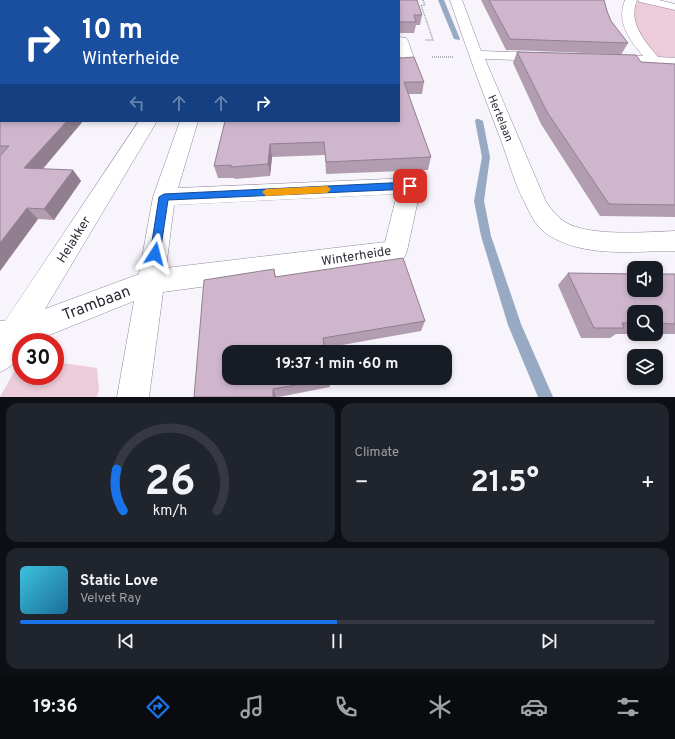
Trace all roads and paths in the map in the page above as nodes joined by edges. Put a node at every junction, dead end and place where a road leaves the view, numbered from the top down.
1 (424, 0) edge
2 (456, 0) edge
3 (631, 0) edge
4 (644, 0) edge
5 (675, 7) edge
6 (400, 41) edge
7 (476, 55) junction
8 (561, 58) edge
9 (600, 59) edge
10 (403, 61) edge
11 (654, 61) junction
12 (675, 62) edge
13 (147, 122) edge
14 (189, 122) edge
15 (164, 197) junction
16 (675, 241) edge
17 (150, 282) junction
18 (4, 342) edge
19 (133, 397) edge

1 - 6 path
2 - 7 street, Hertelaan
3 - 11 street
4 - 5 street
6 - 10 street
7 - 8 street
7 - 10 path
7 - 16 street, Hertelaan
9 - 11 street
11 - 12 street
13 - 18 street, Heiakker
14 - 15 street
15 - 17 street
15 - 17 street, Winterheide
17 - 18 street, Trambaan
17 - 19 street, Trambaan

